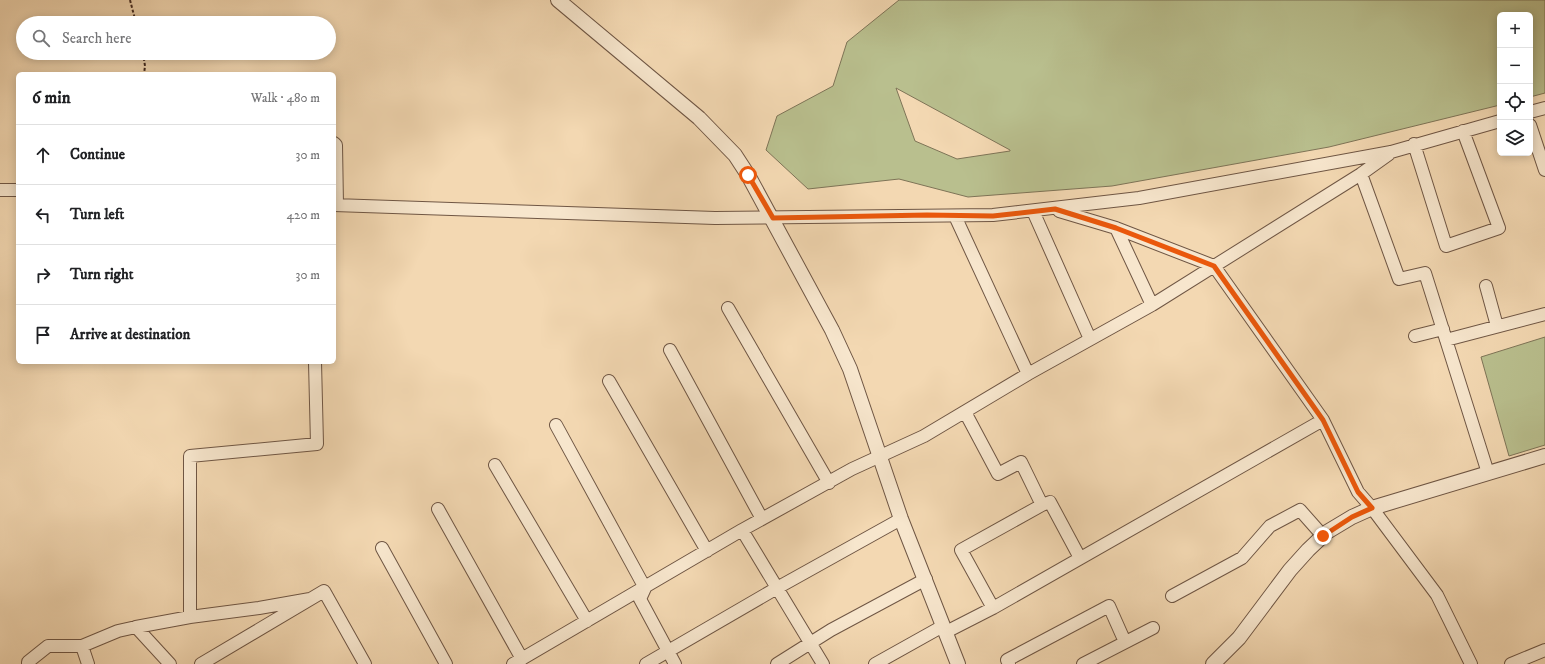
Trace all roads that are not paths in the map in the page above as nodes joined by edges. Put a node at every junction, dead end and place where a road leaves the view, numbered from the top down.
1 (558, 0) edge
2 (1545, 108) edge
3 (1533, 111) edge
4 (1497, 122) edge
5 (1464, 131) junction
6 (1533, 133) edge
7 (1414, 144) junction
8 (336, 145) edge
9 (1391, 152) junction
10 (1544, 164) edge
11 (1361, 174) junction
12 (0, 190) edge
13 (16, 190) edge
14 (336, 205) edge
15 (1055, 209) junction
16 (1033, 211) junction
17 (955, 216) junction
18 (773, 218) junction
19 (1116, 228) junction
20 (1214, 266) junction
21 (1486, 286) dead end
22 (1152, 305) junction
23 (728, 308) dead end
24 (1545, 314) edge
25 (1497, 326) junction
26 (1444, 334) junction
27 (1415, 336) dead end
28 (1090, 339) junction
29 (670, 350) dead end
30 (315, 364) edge
31 (1028, 374) junction
32 (609, 381) dead end
33 (965, 412) junction
34 (1323, 420) junction
35 (556, 425) dead end
36 (878, 456) junction
37 (1545, 456) edge
38 (495, 465) dead end
39 (1488, 473) junction
40 (829, 483) junction
41 (1042, 505) junction
42 (1372, 508) junction
43 (438, 509) dead end
44 (762, 519) junction
45 (901, 519) junction
46 (742, 530) junction
47 (1323, 536) junction
48 (382, 548) dead end
49 (707, 550) junction
50 (1080, 558) junction
51 (926, 579) junction
52 (645, 588) junction
53 (777, 588) junction
54 (1172, 596) dead end
55 (310, 599) junction
56 (993, 608) junction
57 (190, 617) junction
58 (587, 621) junction
59 (136, 627) junction
60 (1153, 628) dead end
61 (944, 629) junction
62 (1125, 642) junction
63 (811, 643) junction
64 (82, 646) junction
65 (1545, 650) edge
66 (667, 652) junction
67 (517, 661) edge
68 (359, 662) edge
69 (26, 663) edge
70 (88, 664) edge
71 (170, 664) edge
72 (201, 664) edge
73 (446, 664) edge
74 (646, 664) edge
75 (675, 664) edge
76 (777, 664) edge
77 (823, 664) edge
78 (875, 664) edge
79 (958, 664) edge
80 (1009, 664) edge
81 (1083, 664) edge
82 (1213, 664) edge
83 (1472, 664) edge
84 (1511, 664) edge

1 - 18 street
2 - 3 street
4 - 5 street
5 - 7 street
5 - 7 street
6 - 10 street
7 - 9 street
8 - 14 street
9 - 11 street
9 - 15 street
11 - 20 street
11 - 26 street
12 - 13 street
14 - 18 street
15 - 16 street
15 - 19 street
16 - 17 street
16 - 28 street
17 - 18 street
17 - 31 street
18 - 36 street
19 - 20 street
19 - 22 street
20 - 22 street
20 - 34 street
21 - 25 street
22 - 28 street
23 - 40 street
24 - 25 street
25 - 26 street
26 - 27 street
26 - 39 street
28 - 31 street
29 - 44 street
30 - 57 street
31 - 33 street
32 - 49 street
33 - 36 street
33 - 41 street
34 - 42 street
34 - 50 street
35 - 52 street
36 - 40 street
36 - 45 street
37 - 39 street
38 - 58 street
39 - 42 street
40 - 44 street
41 - 50 street
41 - 56 street
42 - 47 street
42 - 83 street
43 - 67 street
44 - 46 street
45 - 51 street
45 - 53 street
46 - 49 street
46 - 53 street
47 - 54 street
47 - 82 street
48 - 73 street
49 - 52 street
50 - 56 street
51 - 61 street
51 - 63 street
52 - 58 street
52 - 66 street
53 - 63 street
53 - 66 street
55 - 57 street
55 - 68 street
55 - 72 street
56 - 61 street
57 - 59 street
58 - 67 street
59 - 64 street
59 - 71 street
60 - 62 street
61 - 78 street
61 - 79 street
62 - 80 street
62 - 81 street
63 - 76 street
63 - 77 street
64 - 69 street
64 - 70 street
65 - 84 street
66 - 74 street
66 - 75 street

